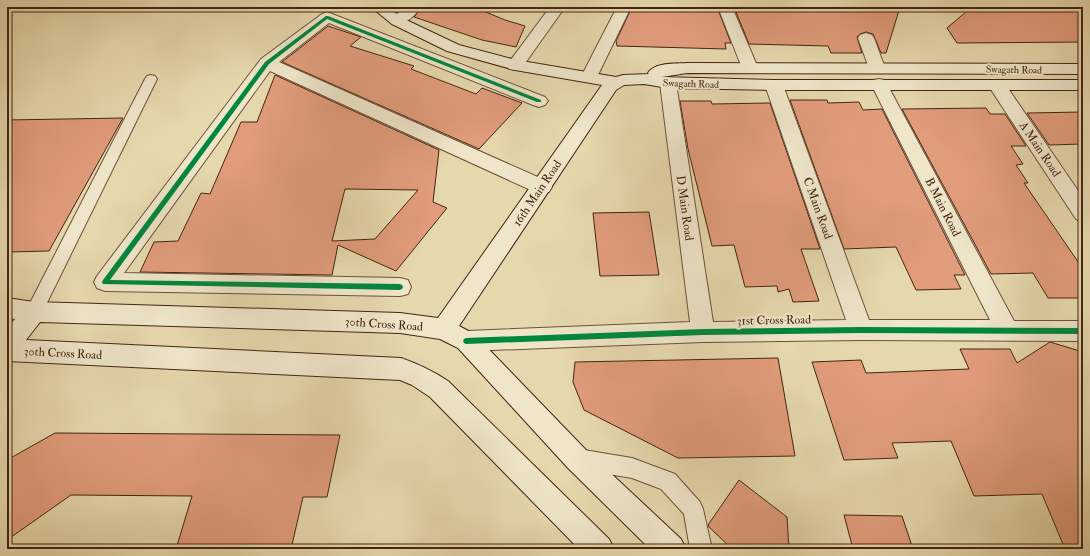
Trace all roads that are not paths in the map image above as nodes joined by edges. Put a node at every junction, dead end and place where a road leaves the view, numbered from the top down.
1 (378, 7) edge
2 (414, 7) edge
3 (558, 7) edge
4 (624, 7) edge
5 (725, 7) edge
6 (397, 21) junction
7 (866, 38) dead end
8 (267, 63) junction
9 (515, 65) junction
10 (750, 68) junction
11 (1083, 70) edge
12 (878, 76) junction
13 (589, 77) junction
14 (151, 79) dead end
15 (644, 79) junction
16 (616, 82) junction
17 (668, 83) junction
18 (774, 85) junction
19 (997, 85) junction
20 (1083, 85) edge
21 (539, 101) dead end
22 (542, 187) junction
23 (1083, 214) edge
24 (400, 286) dead end
25 (7, 308) edge
26 (34, 312) junction
27 (444, 330) junction
28 (862, 330) junction
29 (1007, 330) junction
30 (1083, 331) edge
31 (703, 332) junction
32 (466, 341) junction
33 (7, 346) edge
34 (7, 350) edge
35 (577, 459) junction
36 (599, 549) edge
37 (671, 549) edge
38 (701, 549) edge

1 - 6 street
2 - 6 street
3 - 9 street
4 - 13 street
5 - 10 street
6 - 9 street
7 - 12 street, B Main Road
8 - 21 street
8 - 22 street
8 - 24 street
9 - 13 street
10 - 12 street, Swagath Road
10 - 15 street, Swagath Road
11 - 12 street, Swagath Road
12 - 18 street, Swagath Road
12 - 19 street, Swagath Road
12 - 29 street, B Main Road
13 - 16 street
14 - 26 lane
15 - 16 street
15 - 17 street, Swagath Road
16 - 22 street, 16th Main Road
17 - 18 street, Swagath Road
17 - 31 street, D Main Road
18 - 28 street, C Main Road
19 - 20 street, Swagath Road
19 - 23 street, A Main Road
22 - 27 street, 16th Main Road
25 - 26 street, 30th Cross Road
26 - 27 street, 30th Cross Road
26 - 33 street
27 - 32 street, 30th Cross Road
28 - 29 street, 31st Cross Road
28 - 31 street, 31st Cross Road
29 - 30 street, 31st Cross Road
31 - 32 street, 31st Cross Road
32 - 35 street, 30th Cross Road
34 - 36 street, 30th Cross Road
35 - 37 street, 30th Cross Road
35 - 38 lane

